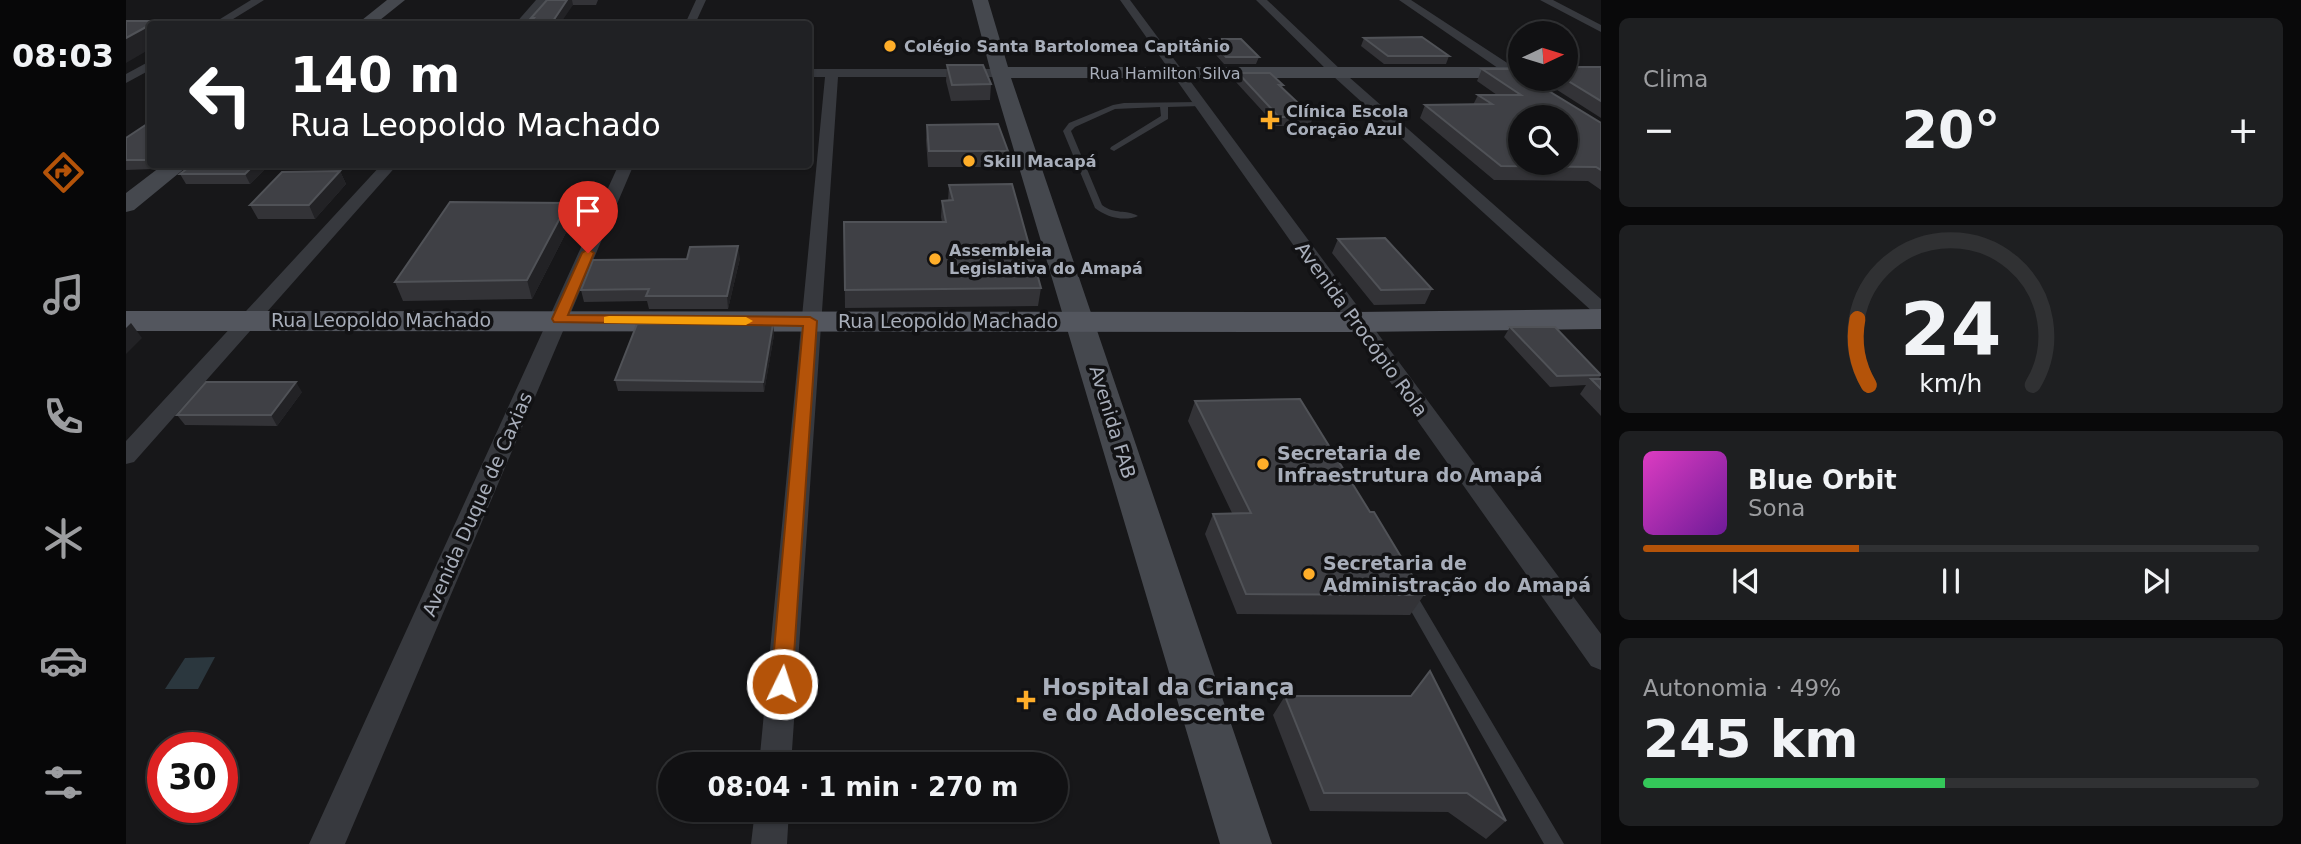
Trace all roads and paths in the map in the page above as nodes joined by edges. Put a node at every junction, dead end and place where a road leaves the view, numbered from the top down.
1 (260, 0) edge
2 (397, 0) edge
3 (542, 0) edge
4 (701, 0) edge
5 (979, 0) edge
6 (1125, 0) edge
7 (1261, 0) edge
8 (1404, 0) edge
9 (1545, 0) edge
10 (223, 21) edge
11 (369, 21) edge
12 (523, 21) edge
13 (691, 21) edge
14 (1601, 29) edge
15 (147, 66) edge
16 (1508, 68) edge
17 (147, 73) edge
18 (812, 73) edge
19 (832, 73) junction
20 (1000, 73) junction
21 (1175, 73) junction
22 (1337, 73) junction
23 (129, 75) edge
24 (1508, 77) edge
25 (1198, 104) junction
26 (1164, 105) junction
27 (1114, 149) dead end
28 (174, 168) edge
29 (387, 168) edge
30 (625, 168) edge
31 (126, 205) edge
32 (1133, 216) dead end
33 (1601, 309) edge
34 (559, 319) junction
35 (1601, 319) edge
36 (126, 321) edge
37 (248, 321) junction
38 (810, 321) junction
39 (1081, 321) junction
40 (1356, 322) junction
41 (126, 456) edge
42 (1400, 579) edge
43 (1601, 657) edge
44 (776, 752) edge
45 (771, 822) edge
46 (327, 844) edge
47 (769, 844) edge
48 (1246, 844) edge
49 (1555, 844) edge

1 - 10 street
2 - 11 main road
3 - 12 street
4 - 13 street
5 - 20 main road, Avenida FAB
6 - 21 street, Avenida Procópio Rola
7 - 22 street
8 - 16 street
9 - 14 street
15 - 23 street
17 - 23 street
18 - 19 street, Rua Hamilton Silva
19 - 20 street, Rua Hamilton Silva
19 - 38 street
20 - 21 main road, Rua Hamilton Silva
20 - 39 main road, Avenida FAB
21 - 22 main road, Rua Hamilton Silva
21 - 25 street, Avenida Procópio Rola
22 - 24 main road, Rua Hamilton Silva
22 - 33 street
25 - 26 lane
25 - 40 street, Avenida Procópio Rola
26 - 27 lane
26 - 32 lane
28 - 31 main road
29 - 37 street
30 - 34 street, Avenida Duque de Caxias
34 - 37 main road, Rua Leopoldo Machado
34 - 38 main road, Rua Leopoldo Machado
34 - 46 street, Avenida Duque de Caxias
35 - 40 main road, Rua Leopoldo Machado
36 - 37 main road, Rua Leopoldo Machado
37 - 41 street
38 - 39 main road, Rua Leopoldo Machado
38 - 44 street
39 - 40 main road, Rua Leopoldo Machado
39 - 48 main road, Avenida FAB
40 - 43 street, Avenida Procópio Rola
42 - 49 lane
45 - 47 street

